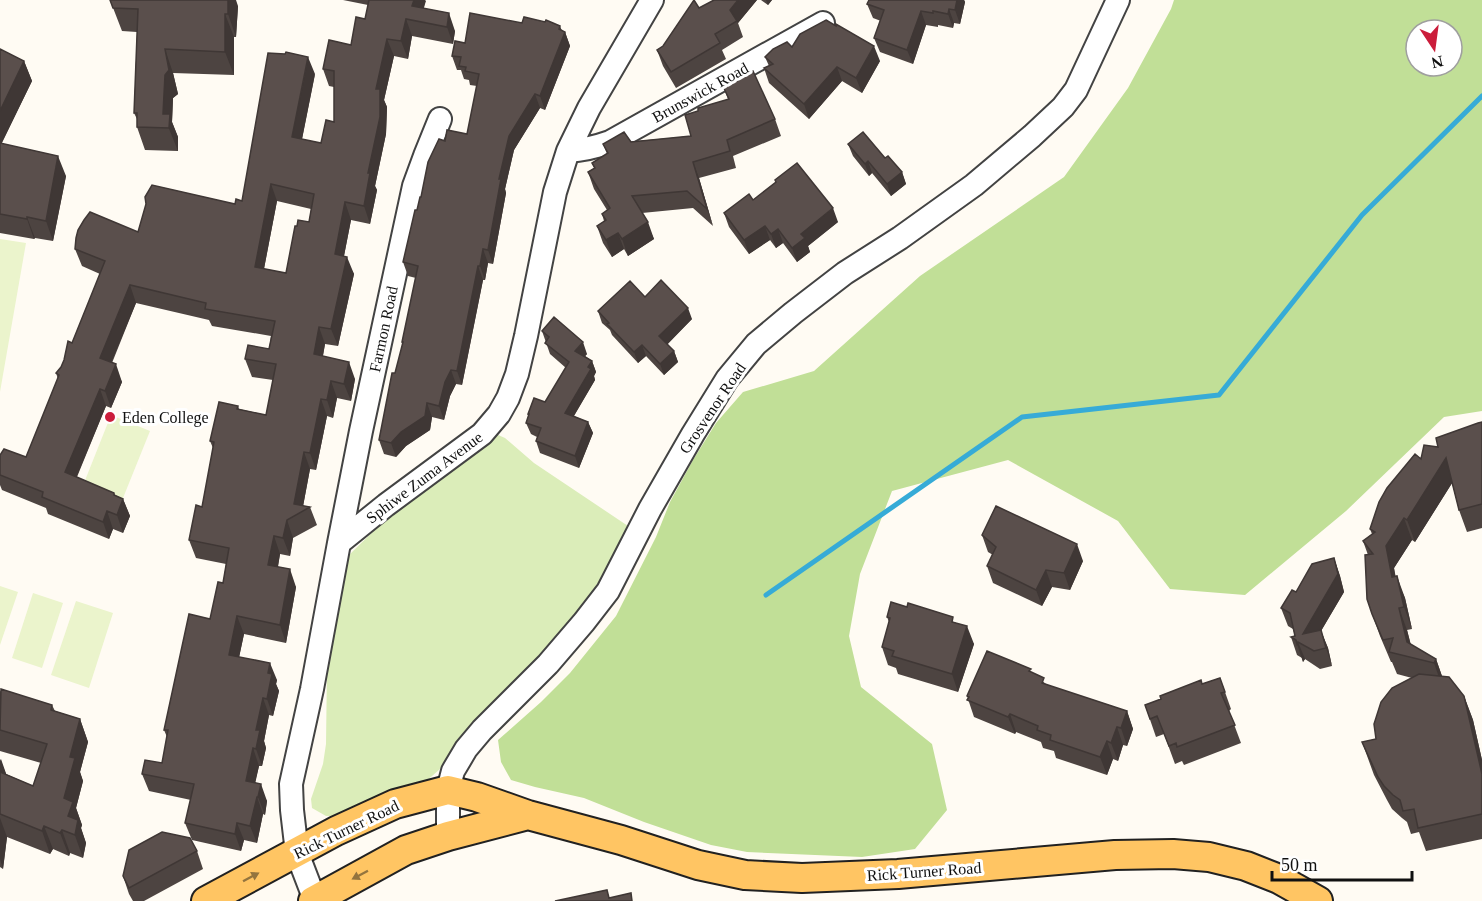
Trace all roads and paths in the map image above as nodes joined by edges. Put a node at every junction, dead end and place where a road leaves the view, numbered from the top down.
1 (652, 0) edge
2 (1119, 0) edge
3 (828, 21) edge
4 (441, 118) dead end
5 (568, 151) junction
6 (350, 485) junction
7 (386, 505) junction
8 (339, 543) junction
9 (448, 790) junction
10 (528, 815) junction
11 (448, 836) junction
12 (297, 852) junction
13 (314, 900) edge
14 (206, 901) edge
15 (1318, 901) edge

1 - 5 street, Sphiwe Zuma Avenue
2 - 9 street, Grosvenor Road
3 - 5 street, Brunswick Road
4 - 6 street, Farmon Road
5 - 7 street, Sphiwe Zuma Avenue
6 - 7 street
6 - 8 street, Farmon Road
7 - 8 street, Sphiwe Zuma Avenue
8 - 12 street
9 - 10 main road, Rick Turner Road
9 - 11 street, Grosvenor Road
9 - 12 main road, Rick Turner Road
10 - 11 main road, Rick Turner Road
10 - 15 main road, Rick Turner Road
11 -> 13 main road, Rick Turner Road
12 - 13 street
14 -> 12 main road, Rick Turner Road

